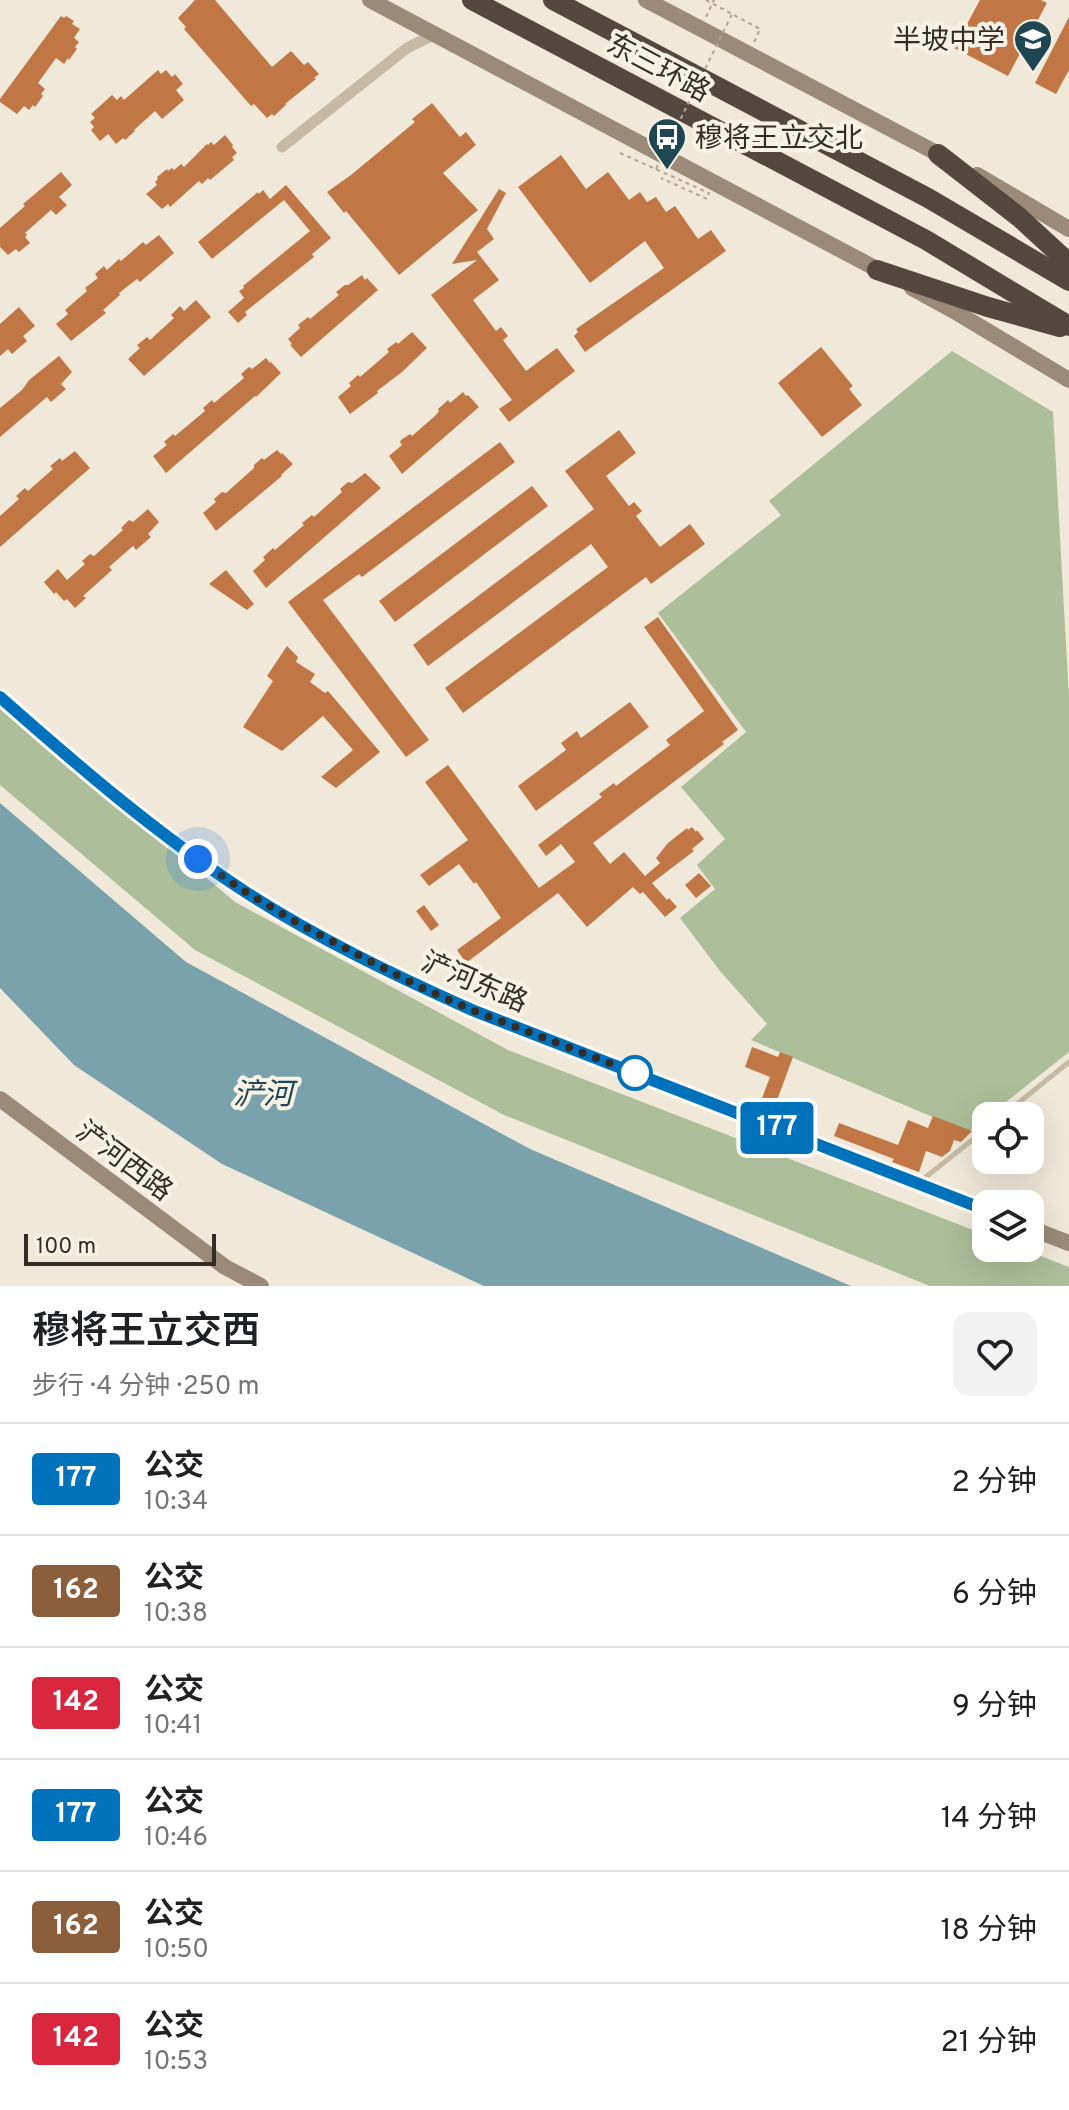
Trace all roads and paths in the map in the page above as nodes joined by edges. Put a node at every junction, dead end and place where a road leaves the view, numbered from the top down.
1 (370, 0) edge
2 (472, 0) edge
3 (553, 0) edge
4 (646, 0) edge
5 (706, 0) edge
6 (714, 0) edge
7 (732, 14) junction
8 (700, 28) junction
9 (760, 29) dead end
10 (435, 34) junction
11 (282, 147) dead end
12 (620, 153) dead end
13 (938, 154) junction
14 (656, 169) junction
15 (661, 178) dead end
16 (1069, 229) edge
17 (1069, 263) edge
18 (877, 270) junction
19 (1069, 281) edge
20 (1069, 328) edge
21 (1069, 380) edge
22 (0, 697) edge
23 (1069, 1062) edge
24 (0, 1099) edge
25 (1019, 1102) edge
26 (972, 1140) edge
27 (918, 1184) junction
28 (972, 1205) edge
29 (1044, 1233) edge
30 (1069, 1243) edge
31 (261, 1286) edge

1 - 10 street
2 - 20 highway, 东三环路
3 - 19 highway, 东三环路
4 - 8 street
5 - 7 path, bridge
6 - 8 path
7 - 9 path, bridge
7 - 14 path, bridge
8 - 13 street
10 - 11 street
10 - 18 street
12 - 14 path, bridge
13 - 16 street
13 - 17 highway
14 - 15 path, bridge
18 - 20 highway
18 - 21 street
22 - 27 street, 浐河东路
23 - 25 lane
24 - 31 street, 浐河西路
26 - 27 lane
27 - 28 street, 浐河东路
29 - 30 street

